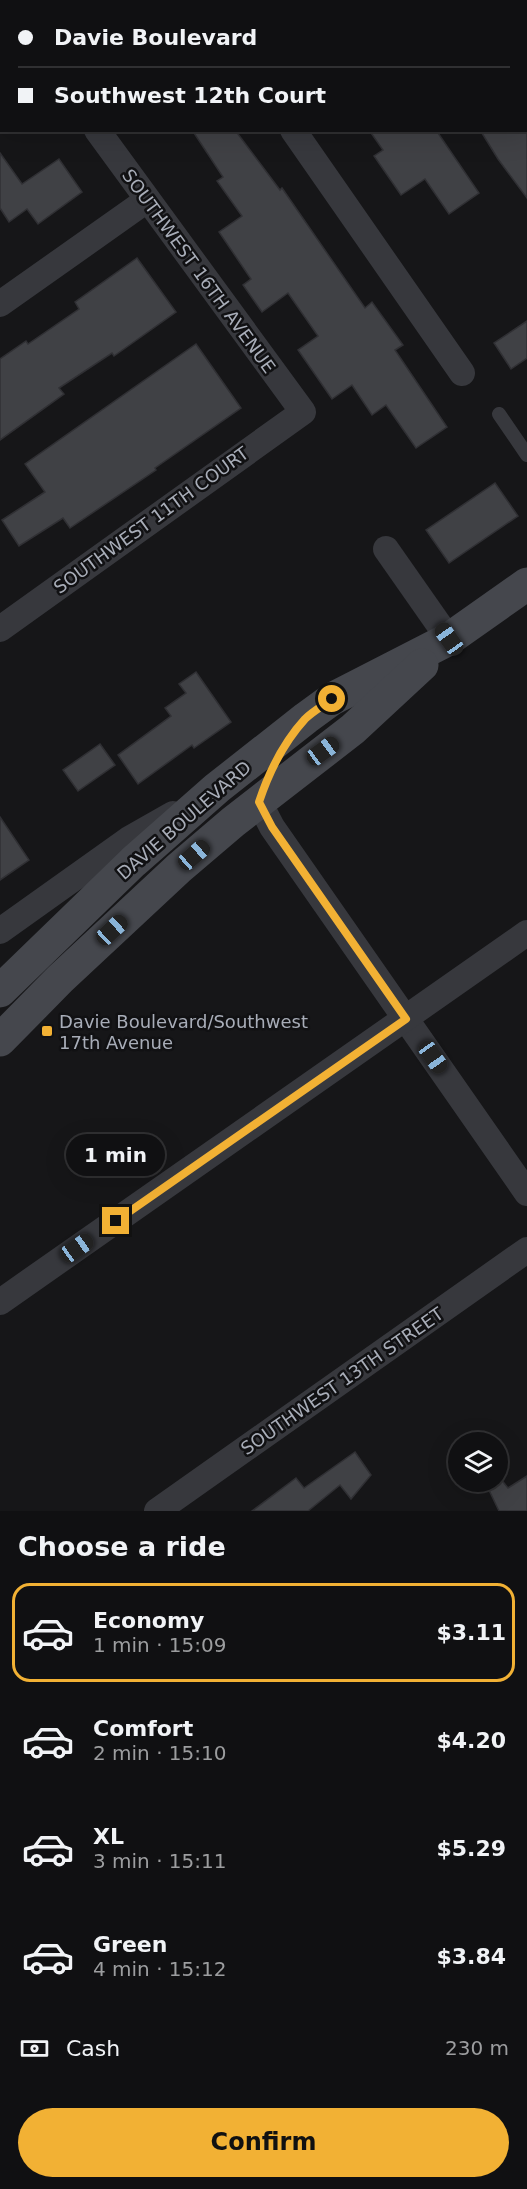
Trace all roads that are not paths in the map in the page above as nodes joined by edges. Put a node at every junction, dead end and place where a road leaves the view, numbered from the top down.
1 (98, 132) edge
2 (294, 132) edge
3 (147, 200) junction
4 (0, 304) edge
5 (462, 372) dead end
6 (303, 412) joint
7 (499, 414) dead end
8 (527, 455) edge
9 (386, 549) dead end
10 (527, 584) edge
11 (0, 629) edge
12 (449, 639) junction
13 (306, 718) junction
14 (217, 788) junction
15 (259, 802) junction
16 (0, 931) edge
17 (527, 933) edge
18 (0, 991) edge
19 (406, 1019) junction
20 (0, 1040) edge
21 (527, 1193) edge
22 (527, 1251) edge
23 (0, 1302) edge
24 (157, 1511) edge

1 - 3 street, SOUTHWEST 16TH AVENUE
2 - 5 street
3 - 4 street
3 - 6 street, SOUTHWEST 16TH AVENUE
6 - 11 street, SOUTHWEST 11TH COURT
7 - 8 lane
9 - 12 street
10 - 12 main road, DAVIE BOULEVARD
12 - 13 main road, DAVIE BOULEVARD
12 - 15 main road, DAVIE BOULEVARD
13 - 14 main road, DAVIE BOULEVARD
13 - 15 main road
14 - 16 street
14 - 18 main road, DAVIE BOULEVARD
15 - 19 street
15 - 20 main road, DAVIE BOULEVARD
17 - 19 street
19 - 21 street
19 - 23 street
22 - 24 street, SOUTHWEST 13TH STREET

